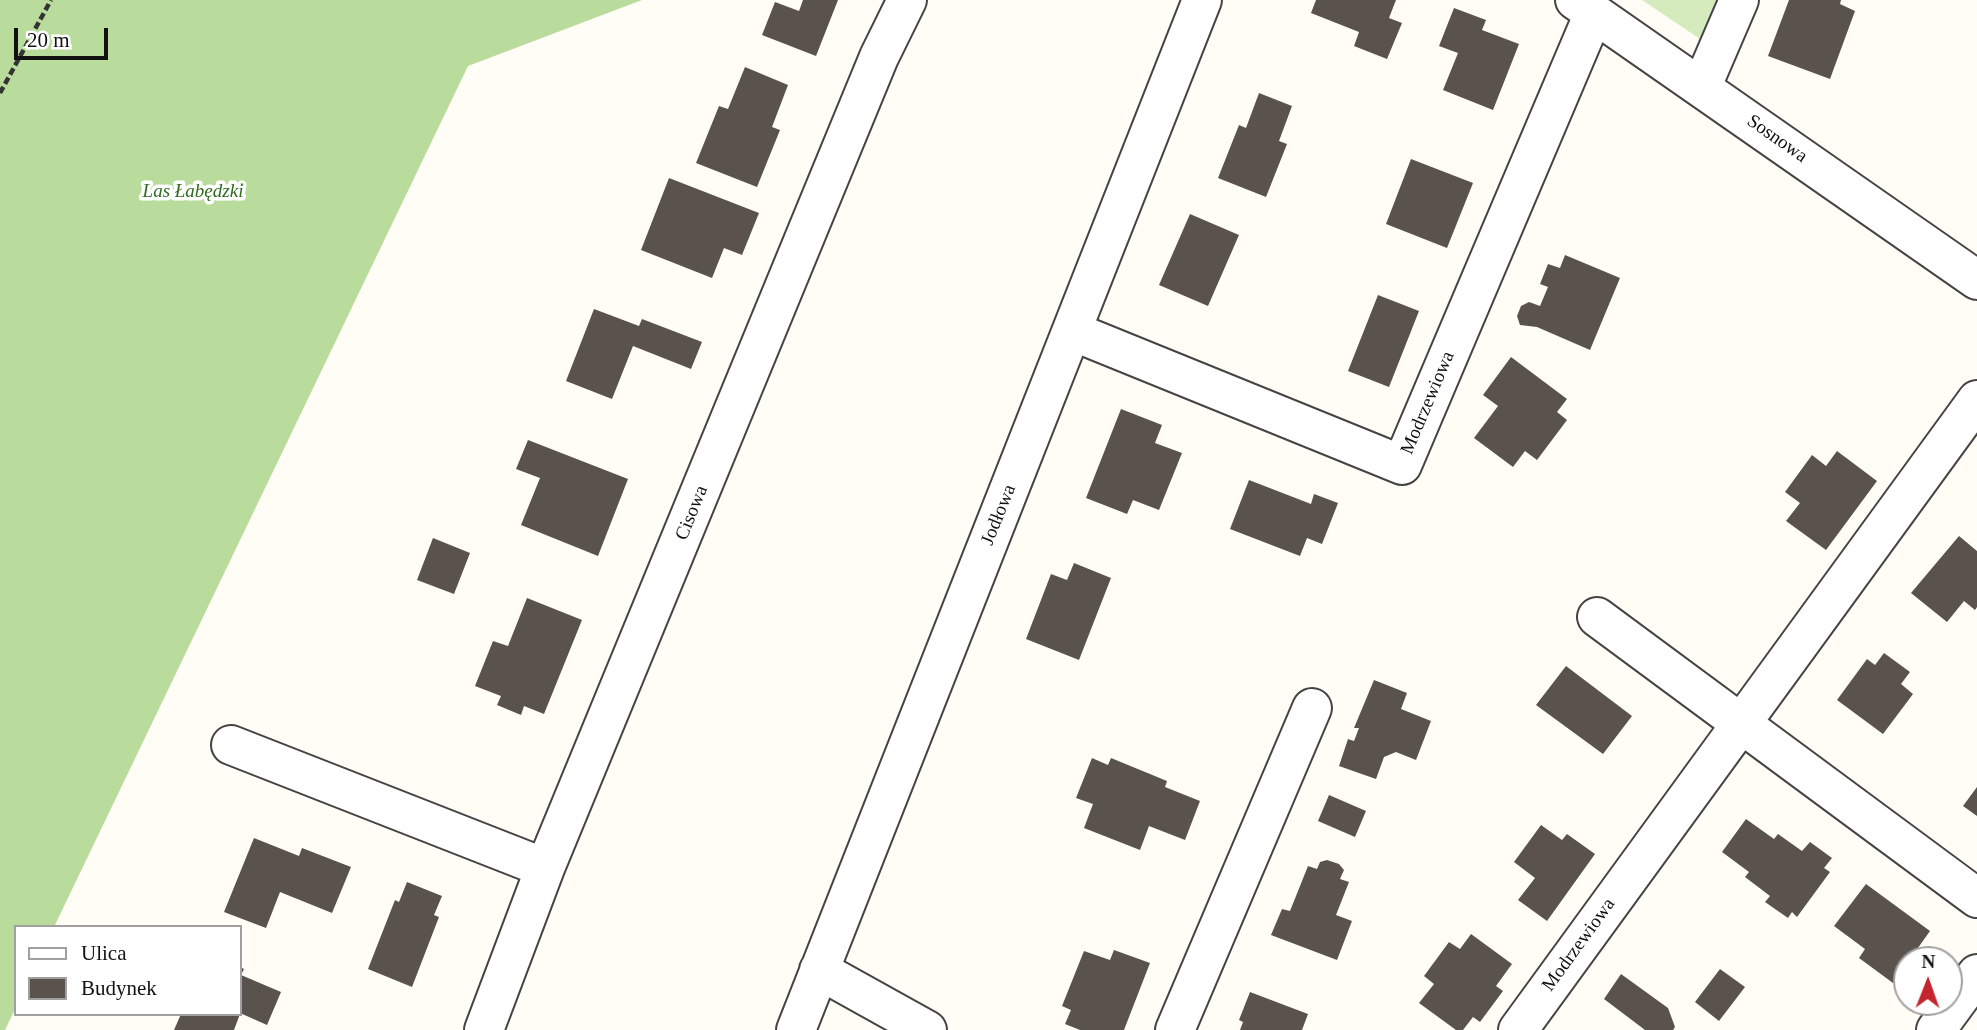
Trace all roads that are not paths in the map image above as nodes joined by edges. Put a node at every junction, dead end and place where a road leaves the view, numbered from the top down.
1 (907, 0) edge
2 (1202, 0) edge
3 (1738, 0) edge
4 (1584, 7) edge
5 (1702, 86) junction
6 (1977, 280) edge
7 (1072, 331) junction
8 (1977, 400) edge
9 (1597, 617) dead end
10 (1312, 708) dead end
11 (1740, 724) junction
12 (231, 745) dead end
13 (545, 868) junction
14 (1977, 898) edge
15 (820, 970) junction
16 (1977, 974) edge
17 (484, 1030) edge
18 (796, 1030) edge
19 (927, 1030) edge
20 (1175, 1030) edge
21 (1518, 1030) edge
22 (1936, 1030) edge

1 - 13 street, Cisowa
2 - 7 street, Jodłowa
3 - 5 street
4 - 5 street, Sosnowa
4 - 7 street, Modrzewiowa
5 - 6 street, Sosnowa
7 - 15 street, Jodłowa
8 - 11 street, Modrzewiowa
9 - 11 street
10 - 20 street
11 - 14 street
11 - 21 street, Modrzewiowa
12 - 13 street
13 - 17 street, Cisowa
15 - 18 street, Jodłowa
15 - 19 street
16 - 22 street

